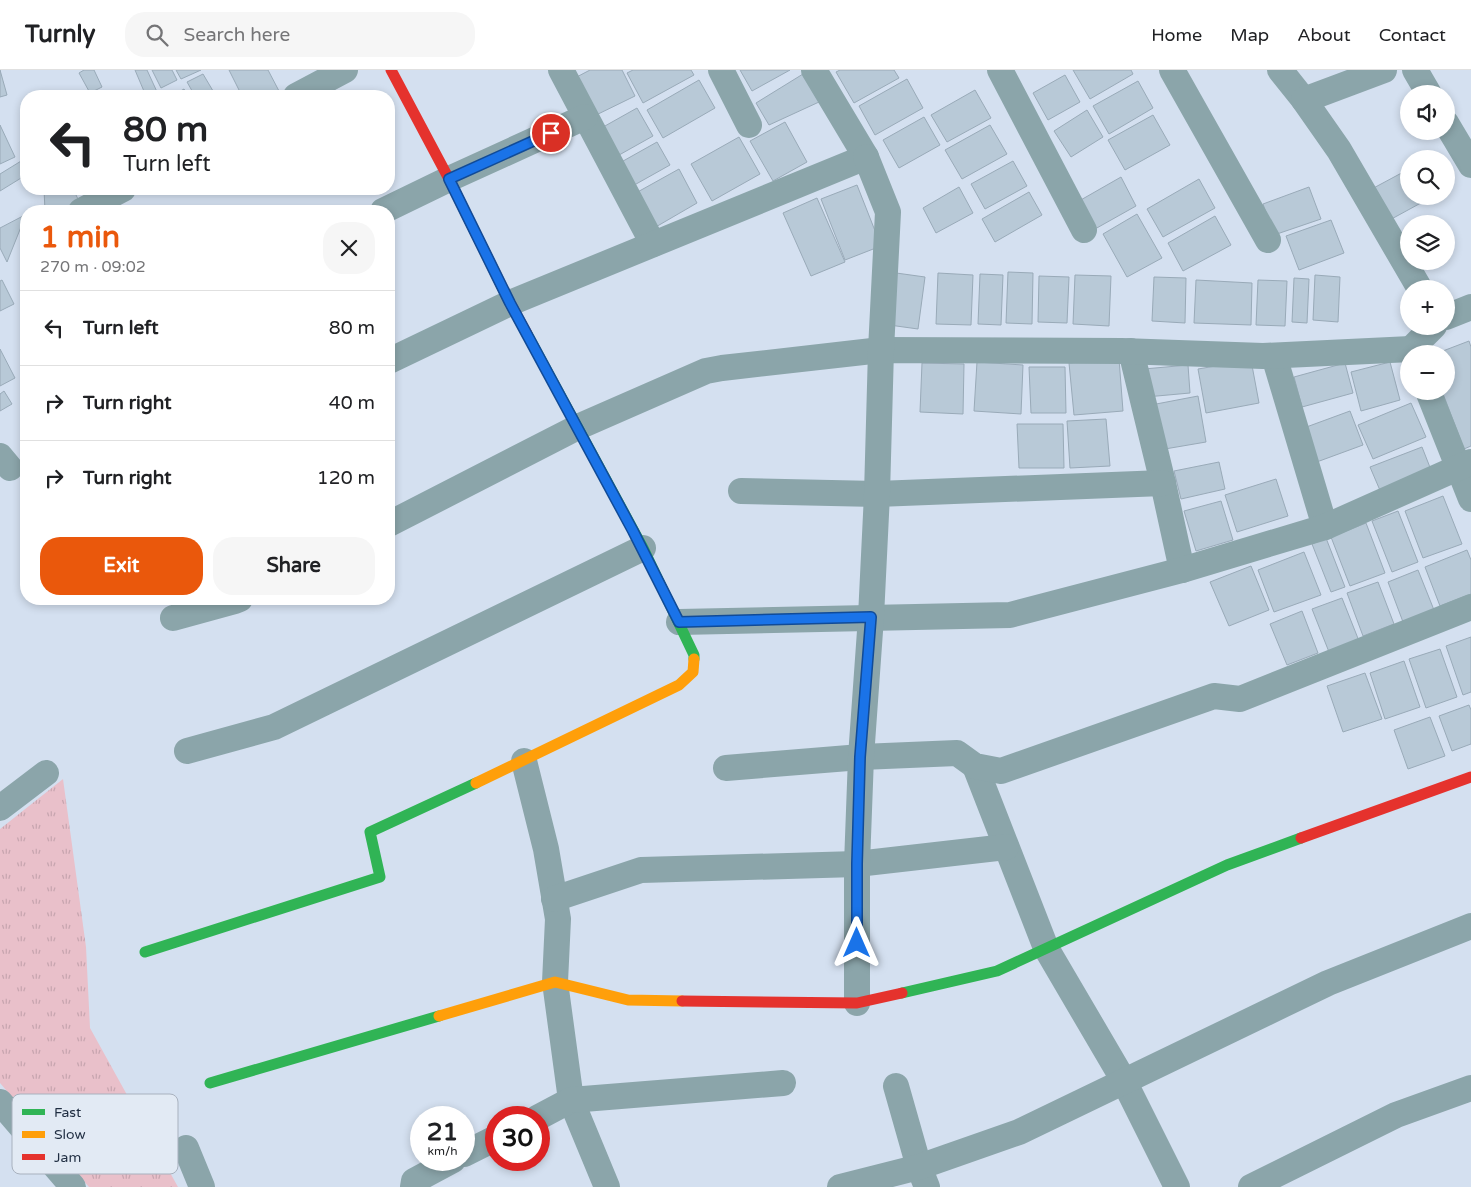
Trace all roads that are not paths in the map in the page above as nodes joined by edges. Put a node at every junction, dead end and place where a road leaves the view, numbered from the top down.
1 (345, 70) edge
2 (391, 70) edge
3 (561, 70) edge
4 (721, 70) edge
5 (814, 70) edge
6 (1000, 70) edge
7 (1172, 70) edge
8 (1280, 70) edge
9 (1384, 70) edge
10 (1415, 70) edge
11 (1424, 85) edge
12 (307, 90) edge
13 (1304, 100) junction
14 (585, 117) junction
15 (749, 125) dead end
16 (1455, 138) edge
17 (866, 157) junction
18 (1471, 165) edge
19 (449, 179) junction
20 (112, 195) edge
21 (92, 205) edge
22 (395, 205) edge
23 (1084, 230) dead end
24 (1268, 240) dead end
25 (653, 244) junction
26 (1415, 280) edge
27 (510, 303) junction
28 (1471, 307) edge
29 (1455, 313) edge
30 (1426, 335) edge
31 (1417, 345) edge
32 (880, 350) junction
33 (1131, 351) junction
34 (1400, 351) edge
35 (1274, 356) junction
36 (395, 358) edge
37 (1433, 400) edge
38 (578, 427) junction
39 (1465, 464) edge
40 (1163, 483) junction
41 (741, 491) dead end
42 (877, 494) junction
43 (1471, 499) edge
44 (395, 521) edge
45 (1325, 527) junction
46 (642, 548) junction
47 (1182, 570) junction
48 (219, 605) edge
49 (1471, 607) edge
50 (871, 617) junction
51 (173, 618) dead end
52 (679, 622) junction
53 (188, 751) dead end
54 (860, 757) junction
55 (524, 761) junction
56 (974, 766) junction
57 (726, 768) dead end
58 (46, 773) dead end
59 (1471, 776) edge
60 (0, 808) edge
61 (1006, 847) junction
62 (857, 864) junction
63 (554, 899) junction
64 (1471, 926) edge
65 (1046, 948) junction
66 (145, 952) dead end
67 (556, 982) junction
68 (857, 1002) junction
69 (1124, 1081) junction
70 (783, 1082) dead end
71 (210, 1083) dead end
72 (896, 1086) dead end
73 (1471, 1088) edge
74 (571, 1100) junction
75 (0, 1102) edge
76 (550, 1111) edge
77 (12, 1116) edge
78 (186, 1148) dead end
79 (433, 1171) edge
80 (61, 1174) edge
81 (923, 1177) edge
82 (72, 1187) edge
83 (202, 1187) edge
84 (413, 1187) edge
85 (607, 1187) edge
86 (840, 1187) edge
87 (1177, 1187) edge
88 (1251, 1187) edge

1 - 12 street
2 - 19 street
3 - 14 street
4 - 15 street
5 - 17 street
6 - 23 street
7 - 24 street
8 - 13 street
9 - 13 street
10 - 11 street
13 - 26 street
14 - 19 street
14 - 25 street
16 - 18 street
17 - 25 street
17 - 32 street
19 - 22 street
19 - 27 street
20 - 21 street
25 - 27 street
27 - 36 street
27 - 38 street
28 - 29 street
30 - 31 street
32 - 33 street
32 - 38 street
32 - 42 street
33 - 35 street
33 - 40 street
34 - 35 street
35 - 45 street
37 - 39 street
38 - 44 street
38 - 46 street
39 - 43 street
39 - 45 street
40 - 42 street
40 - 47 street
41 - 42 street
42 - 50 street
45 - 47 street
46 - 52 street
46 - 53 street
47 - 50 street
48 - 51 street
49 - 56 street
50 - 52 street
50 - 54 street
52 - 55 street
54 - 56 street
54 - 57 street
54 - 62 street
55 - 63 street
55 - 66 street
56 - 61 street
58 - 60 street
59 - 65 street
61 - 62 street
61 - 65 street
62 - 63 street
62 - 68 street
63 - 67 street
64 - 69 street
65 - 68 street
65 - 69 street
67 - 68 street
67 - 71 street
67 - 74 street
69 - 81 street
69 - 87 street
70 - 74 street
72 - 81 street
73 - 88 street
74 - 76 street
74 - 85 street
75 - 77 street
78 - 83 street
79 - 84 street
80 - 82 street
81 - 86 street

